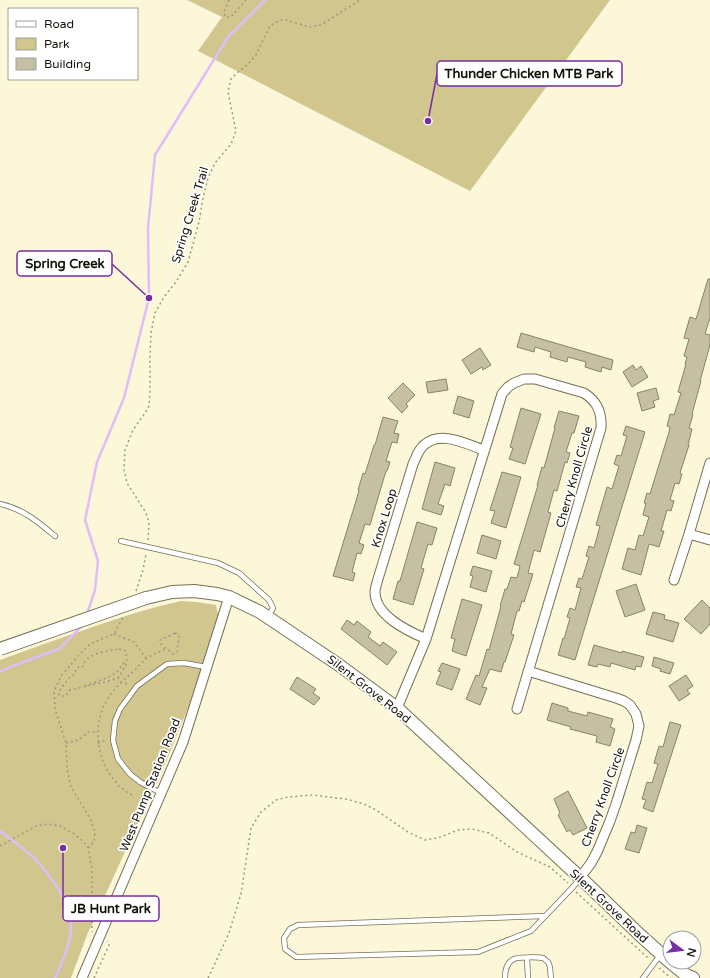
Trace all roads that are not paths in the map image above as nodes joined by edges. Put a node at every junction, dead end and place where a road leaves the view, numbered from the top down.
1 (484, 450) junction
2 (710, 463) edge
3 (0, 504) edge
4 (689, 534) junction
5 (55, 536) dead end
6 (710, 540) edge
7 (121, 541) dead end
8 (674, 580) dead end
9 (228, 597) junction
10 (268, 617) junction
11 (426, 639) junction
12 (0, 649) edge
13 (206, 668) junction
14 (528, 671) junction
15 (397, 708) junction
16 (517, 709) dead end
17 (161, 793) junction
18 (580, 878) junction
19 (545, 916) junction
20 (527, 958) junction
21 (662, 959) edge
22 (662, 966) edge
23 (678, 970) edge
24 (82, 978) edge
25 (505, 978) edge
26 (528, 978) edge
27 (551, 978) edge
28 (643, 978) edge
29 (693, 978) edge

1 - 11 street, Cherry Knoll Circle
1 - 11 street, Knox Loop
1 - 14 street, Cherry Knoll Circle
2 - 4 street
3 - 5 lane
4 - 6 street
4 - 8 street
7 - 10 lane
9 - 10 street, Silent Grove Road
9 - 12 street, Silent Grove Road, bridge
9 - 13 street, West Pump Station Road
10 - 15 street, Silent Grove Road
11 - 15 street, Cherry Knoll Circle
13 - 17 street, West Pump Station Road
13 - 17 lane
14 - 16 street
14 - 18 street, Cherry Knoll Circle
15 - 18 street, Silent Grove Road
17 - 24 street, West Pump Station Road
18 - 19 lane
18 - 21 street, Silent Grove Road
19 - 19 lane
20 - 25 lane
20 - 26 lane
20 - 27 lane
22 - 28 lane
23 - 29 street, Silent Grove Road

